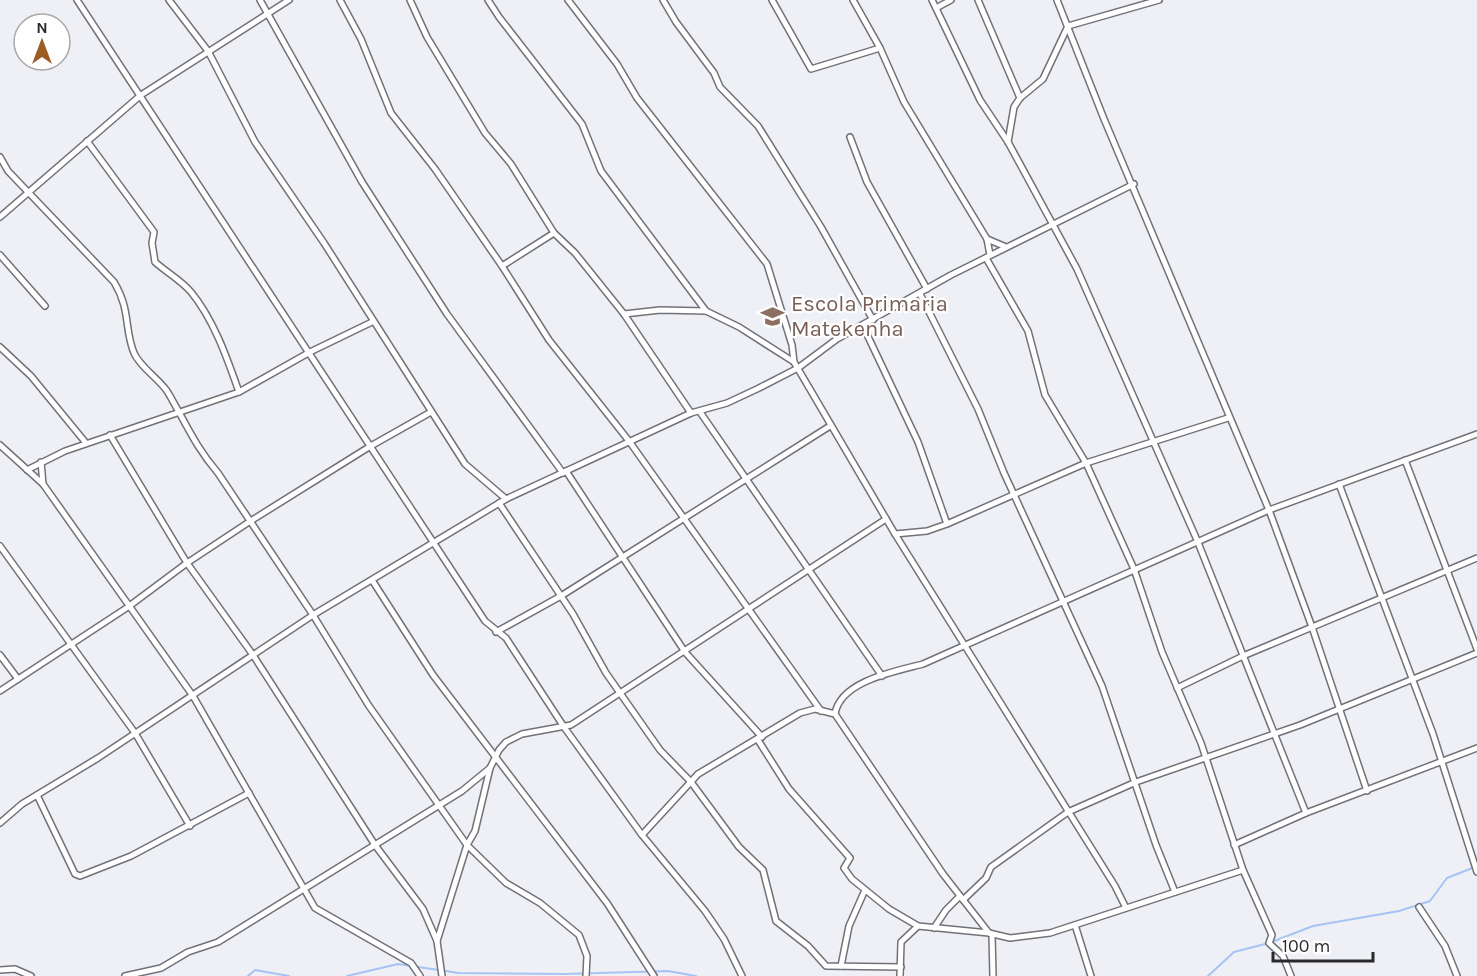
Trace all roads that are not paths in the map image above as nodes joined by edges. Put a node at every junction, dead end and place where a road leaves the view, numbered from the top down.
1 (77, 0) edge
2 (169, 0) edge
3 (260, 0) edge
4 (289, 0) edge
5 (340, 0) edge
6 (410, 0) edge
7 (488, 0) edge
8 (568, 0) edge
9 (663, 0) edge
10 (772, 0) edge
11 (853, 0) edge
12 (932, 0) edge
13 (951, 0) edge
14 (978, 0) edge
15 (1057, 0) edge
16 (1159, 0) edge
17 (936, 8) junction
18 (267, 12) junction
19 (1068, 26) junction
20 (880, 48) junction
21 (208, 51) junction
22 (141, 94) junction
23 (1020, 98) junction
24 (850, 137) dead end
25 (87, 141) junction
26 (1008, 142) junction
27 (0, 157) edge
28 (1134, 184) junction
29 (29, 193) junction
30 (0, 217) edge
31 (1054, 223) junction
32 (554, 233) junction
33 (987, 239) junction
34 (1006, 247) junction
35 (0, 255) edge
36 (988, 257) junction
37 (502, 266) junction
38 (927, 289) junction
39 (920, 294) junction
40 (45, 306) dead end
41 (706, 311) junction
42 (624, 314) junction
43 (873, 320) junction
44 (372, 322) junction
45 (863, 326) junction
46 (0, 347) edge
47 (310, 352) junction
48 (796, 365) junction
49 (239, 392) junction
50 (431, 412) junction
51 (700, 412) junction
52 (691, 413) junction
53 (179, 414) junction
54 (1228, 418) junction
55 (830, 426) junction
56 (110, 435) junction
57 (1477, 435) edge
58 (629, 441) junction
59 (1153, 441) junction
60 (86, 443) junction
61 (0, 445) edge
62 (369, 447) junction
63 (1405, 460) junction
64 (41, 462) junction
65 (1086, 463) junction
66 (27, 470) junction
67 (564, 472) junction
68 (746, 481) junction
69 (43, 484) junction
70 (1339, 484) junction
71 (1015, 496) junction
72 (506, 499) junction
73 (499, 503) junction
74 (1269, 510) junction
75 (682, 517) junction
76 (886, 519) junction
77 (249, 522) junction
78 (947, 524) junction
79 (895, 534) junction
80 (1197, 540) junction
81 (433, 542) junction
82 (0, 546) edge
83 (1477, 558) edge
84 (621, 559) junction
85 (188, 563) junction
86 (1134, 569) junction
87 (1447, 569) junction
88 (808, 571) junction
89 (372, 580) junction
90 (561, 596) junction
91 (1382, 599) junction
92 (1062, 600) junction
93 (128, 607) junction
94 (748, 611) junction
95 (313, 615) junction
96 (1312, 627) junction
97 (496, 632) junction
98 (965, 644) junction
99 (70, 645) junction
100 (1477, 651) edge
101 (685, 652) junction
102 (0, 655) edge
103 (253, 655) junction
104 (1243, 656) junction
105 (882, 676) junction
106 (1413, 678) junction
107 (18, 679) junction
108 (1177, 688) junction
109 (0, 691) edge
110 (621, 694) junction
111 (193, 696) junction
112 (1341, 708) junction
113 (821, 711) junction
114 (835, 714) junction
115 (564, 727) junction
116 (135, 733) junction
117 (1275, 734) junction
118 (760, 738) junction
119 (1477, 748) edge
120 (495, 757) junction
121 (1206, 758) junction
122 (1442, 762) junction
123 (490, 768) junction
124 (691, 782) junction
125 (1136, 782) junction
126 (1367, 791) junction
127 (249, 794) junction
128 (37, 795) junction
129 (437, 805) junction
130 (1068, 812) junction
131 (1306, 813) junction
132 (0, 823) edge
133 (190, 826) junction
134 (642, 835) junction
135 (467, 844) junction
136 (375, 845) junction
137 (1234, 845) junction
138 (1243, 870) junction
139 (1477, 872) edge
140 (865, 890) junction
141 (302, 891) junction
142 (1175, 892) junction
143 (962, 898) junction
144 (1419, 907) dead end
145 (1126, 908) junction
146 (1075, 925) junction
147 (918, 926) junction
148 (934, 928) junction
149 (991, 934) junction
150 (437, 941) junction
151 (841, 966) junction
152 (901, 967) junction
153 (0, 970) edge
154 (31, 976) edge
155 (124, 976) edge
156 (420, 976) edge
157 (442, 976) edge
158 (586, 976) edge
159 (654, 976) edge
160 (742, 976) edge
161 (900, 976) edge
162 (993, 976) edge
163 (1091, 976) edge
164 (1292, 976) edge
165 (1457, 976) edge

1 - 22 street
2 - 21 street
3 - 18 street
4 - 18 street
5 - 37 street
6 - 32 street
7 - 41 street
8 - 48 street
9 - 43 street
10 - 20 street
11 - 20 street
12 - 17 street
13 - 17 street
14 - 23 street
15 - 19 street
16 - 19 street
17 - 26 street
18 - 21 street
18 - 67 street
19 - 23 street
19 - 28 street
20 - 33 street
21 - 22 street
21 - 44 street
22 - 25 street
22 - 47 street
23 - 26 street
24 - 38 street
25 - 29 street
25 - 49 street
26 - 31 street
27 - 29 street
28 - 31 street
28 - 54 street
29 - 30 street
29 - 53 street
31 - 34 street
31 - 59 street
32 - 37 street
32 - 42 street
33 - 34 street
33 - 36 street
34 - 36 street
35 - 40 street
36 - 38 street
36 - 65 street
37 - 58 street
38 - 39 street
39 - 43 street
39 - 71 street
41 - 42 street
41 - 48 street
42 - 52 street
43 - 45 street
44 - 47 street
44 - 50 street
45 - 48 street
45 - 78 street
46 - 60 street
47 - 49 street
47 - 62 street
48 - 51 street
48 - 55 street
49 - 53 street
50 - 62 street
50 - 72 street
51 - 52 street
51 - 68 street
52 - 58 street
53 - 56 street
53 - 77 street
54 - 59 street
54 - 74 street
55 - 68 street
55 - 76 street
56 - 60 street
56 - 85 street
57 - 63 street
58 - 67 street
58 - 75 street
59 - 65 street
59 - 80 street
60 - 64 street
61 - 66 street
62 - 77 street
62 - 81 street
63 - 70 street
63 - 87 street
64 - 66 street
64 - 69 street
65 - 71 street
65 - 86 street
66 - 69 street
67 - 72 street
67 - 84 street
68 - 75 street
68 - 88 street
69 - 93 street
70 - 74 street
70 - 91 street
71 - 78 street
71 - 92 street
72 - 73 street
73 - 81 street
73 - 90 street
74 - 80 street
74 - 96 street
75 - 84 street
75 - 94 street
76 - 79 street
76 - 88 street
77 - 85 street
77 - 95 street
78 - 79 street
79 - 98 street
80 - 86 street
80 - 104 street
81 - 89 street
81 - 97 street
82 - 99 street
83 - 87 street
84 - 90 street
84 - 101 street
85 - 93 street
85 - 103 street
86 - 92 street
86 - 108 street
87 - 91 street
87 - 100 street
88 - 94 street
88 - 105 street
89 - 95 street
89 - 120 street
90 - 97 street
90 - 110 street
91 - 96 street
91 - 106 street
92 - 98 street
92 - 125 street
93 - 99 street
93 - 111 street
94 - 101 street
94 - 113 street
95 - 103 street
95 - 129 street
96 - 104 street
96 - 112 street
97 - 115 street
98 - 105 street
98 - 130 street
99 - 107 street
99 - 116 street
100 - 106 street
101 - 110 street
101 - 118 street
102 - 107 street
103 - 111 street
103 - 136 street
104 - 108 street
104 - 117 street
105 - 114 street
106 - 112 street
106 - 122 street
107 - 109 street
108 - 121 street
110 - 115 street
110 - 124 street
111 - 116 street
111 - 127 street
112 - 117 street
112 - 126 street
113 - 114 street
113 - 118 street
114 - 143 street
115 - 120 street
115 - 134 street
116 - 128 street
116 - 133 street
117 - 121 street
117 - 131 street
118 - 124 street
118 - 140 street
119 - 122 street
120 - 123 street
120 - 159 street
121 - 125 street
121 - 137 street
122 - 126 street
122 - 139 street
123 - 129 street
123 - 135 street
124 - 134 street
124 - 151 street
125 - 130 street
125 - 142 street
126 - 131 street
127 - 133 street
127 - 141 street
128 - 132 street
128 - 133 street
129 - 135 street
129 - 136 street
130 - 143 street
130 - 145 street
131 - 137 street
134 - 160 street
135 - 150 street
135 - 158 street
136 - 141 street
136 - 150 street
137 - 138 street
138 - 142 street
138 - 164 street
140 - 147 street
140 - 151 street
141 - 155 street
141 - 156 street
142 - 145 street
143 - 148 street
143 - 149 street
144 - 165 street
145 - 146 street
146 - 149 street
146 - 163 street
147 - 148 street
147 - 152 street
148 - 149 street
149 - 162 street
150 - 157 street
151 - 152 street
152 - 161 street
153 - 154 street

